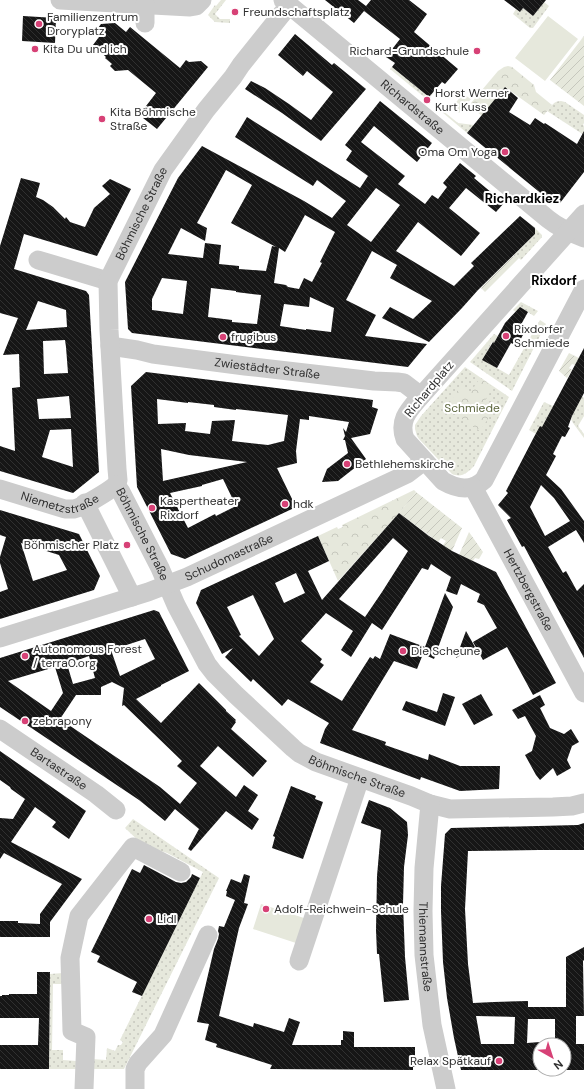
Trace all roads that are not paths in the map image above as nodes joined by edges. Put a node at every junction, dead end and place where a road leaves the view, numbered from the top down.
1 (60, 0) edge
2 (202, 0) edge
3 (286, 2) edge
4 (584, 214) edge
5 (576, 235) edge
6 (38, 260) dead end
7 (108, 281) junction
8 (584, 289) edge
9 (110, 346) junction
10 (421, 396) junction
11 (424, 461) junction
12 (116, 485) junction
13 (473, 488) junction
14 (0, 489) edge
15 (85, 503) junction
16 (168, 584) junction
17 (132, 597) junction
18 (0, 638) edge
19 (584, 693) edge
20 (0, 729) edge
21 (360, 778) junction
22 (584, 803) edge
23 (430, 804) junction
24 (116, 810) dead end
25 (181, 872) dead end
26 (208, 935) dead end
27 (299, 961) dead end
28 (84, 1089) edge
29 (135, 1089) edge
30 (446, 1089) edge

1 - 2 street
3 - 5 street, Richardstraße
3 - 7 street, Böhmische Straße
4 - 5 street, Richardplatz
5 - 10 street, Richardplatz
6 - 7 street
7 - 9 street, Böhmische Straße
8 - 13 street
9 - 10 street, Zwiestädter Straße
9 - 12 street, Böhmische Straße
10 - 11 street, Richardplatz
11 - 13 street, Richardplatz
11 - 16 street, Schudomastraße
12 - 15 street, Niemetzstraße
12 - 16 street, Böhmische Straße
13 - 19 street, Hertzbergstraße
14 - 15 street, Niemetzstraße
15 - 17 street
16 - 17 street, Schudomastraße
16 - 21 street, Böhmische Straße
17 - 18 street, Schudomastraße
20 - 24 street, Bartastraße
21 - 23 street, Böhmische Straße
21 - 27 street
22 - 23 street, Böhmische Straße
23 - 30 street, Thiemannstraße
25 - 28 street
26 - 29 street

